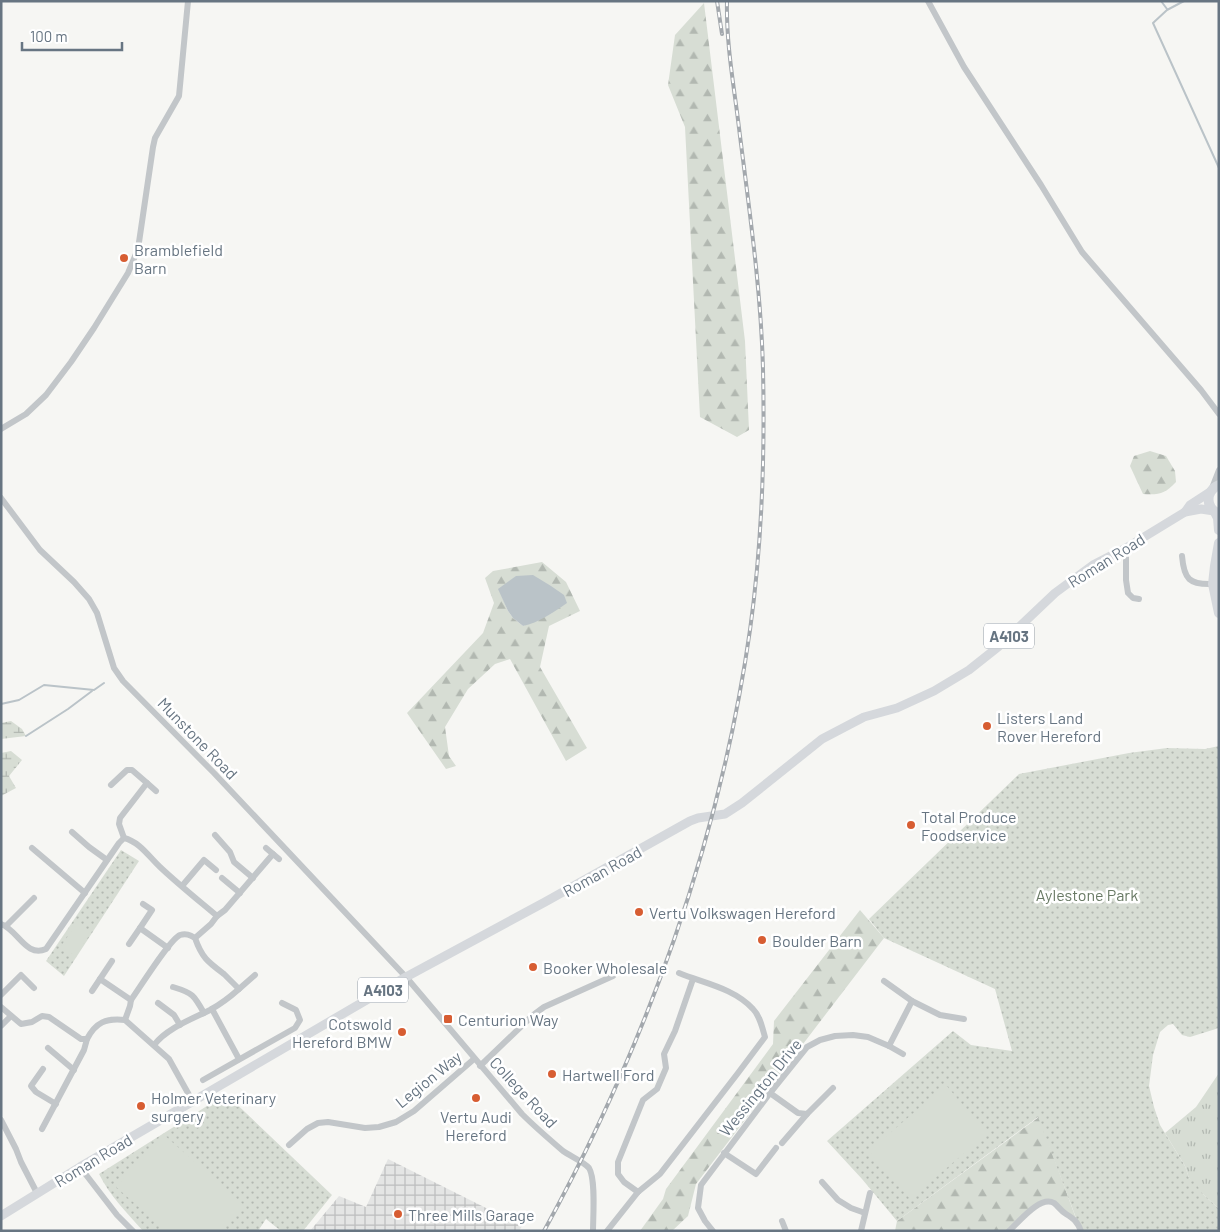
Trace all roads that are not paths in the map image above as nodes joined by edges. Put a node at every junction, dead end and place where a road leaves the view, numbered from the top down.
1 (188, 1) edge
2 (928, 1) edge
3 (1219, 414) edge
4 (1, 429) edge
5 (1219, 470) edge
6 (1213, 489) edge
7 (1, 498) edge
8 (1185, 512) junction
9 (1216, 512) edge
10 (1219, 530) edge
11 (1219, 543) edge
12 (1126, 548) junction
13 (1182, 556) dead end
14 (1213, 584) junction
15 (1139, 599) dead end
16 (1219, 613) edge
17 (147, 783) junction
18 (111, 785) dead end
19 (156, 791) dead end
20 (72, 832) dead end
21 (215, 835) dead end
22 (124, 838) junction
23 (32, 848) dead end
24 (266, 848) dead end
25 (273, 854) junction
26 (279, 859) dead end
27 (107, 860) junction
28 (216, 870) dead end
29 (222, 878) dead end
30 (253, 878) junction
31 (182, 886) junction
32 (85, 892) junction
33 (240, 893) junction
34 (34, 898) dead end
35 (143, 904) dead end
36 (218, 916) junction
37 (3, 925) edge
38 (140, 928) junction
39 (195, 938) junction
40 (129, 944) dead end
41 (168, 948) junction
42 (112, 961) dead end
43 (679, 973) dead end
44 (255, 974) dead end
45 (613, 976) dead end
46 (406, 977) junction
47 (100, 978) junction
48 (693, 979) junction
49 (884, 981) dead end
50 (173, 987) dead end
51 (34, 988) dead end
52 (238, 988) junction
53 (92, 991) dead end
54 (1, 995) edge
55 (131, 1000) junction
56 (912, 1001) junction
57 (158, 1003) dead end
58 (282, 1003) dead end
59 (1, 1007) edge
60 (212, 1009) junction
61 (204, 1013) junction
62 (11, 1016) junction
63 (964, 1019) dead end
64 (125, 1020) junction
65 (180, 1025) junction
66 (1, 1026) edge
67 (87, 1038) junction
68 (154, 1046) junction
69 (889, 1046) junction
70 (48, 1048) dead end
71 (904, 1054) dead end
72 (239, 1059) junction
73 (474, 1059) junction
74 (480, 1066) junction
75 (42, 1070) dead end
76 (74, 1070) junction
77 (203, 1080) dead end
78 (833, 1088) dead end
79 (770, 1093) junction
80 (193, 1102) junction
81 (56, 1104) junction
82 (808, 1114) junction
83 (1, 1120) edge
84 (42, 1129) dead end
85 (782, 1143) dead end
86 (289, 1145) dead end
87 (776, 1148) dead end
88 (724, 1153) junction
89 (80, 1167) junction
90 (822, 1182) dead end
91 (638, 1192) junction
92 (38, 1193) junction
93 (870, 1193) dead end
94 (865, 1213) junction
95 (1, 1216) edge
96 (782, 1221) dead end
97 (133, 1231) edge
98 (593, 1231) edge
99 (607, 1231) edge
100 (714, 1231) edge
101 (786, 1231) edge
102 (861, 1231) edge
103 (1009, 1231) edge
104 (1081, 1231) edge

1 - 4 street
2 - 3 street
5 - 6 street
6 - 8 main road, Roman Road / A4103
6 - 9 highway
7 - 46 street, Munstone Road
8 - 9 main road, Roman Road / A4103
8 - 12 main road, Roman Road / A4103
9 - 10 highway
11 - 14 highway
12 - 15 street
12 - 46 main road, Roman Road / A4103
13 - 14 street
14 - 16 highway
17 - 18 street
17 - 19 street
17 - 22 street
20 - 27 street
21 - 30 street
22 - 27 street
22 - 31 street
23 - 32 street
24 - 25 street
25 - 26 street
25 - 30 street
27 - 32 street
28 - 31 street
29 - 33 street
30 - 33 street
31 - 36 street
32 - 37 street
33 - 36 street
34 - 37 street
35 - 38 street
36 - 39 street
38 - 40 street
38 - 41 street
39 - 41 street
39 - 52 street
41 - 55 street
42 - 47 street
43 - 48 street
44 - 52 street
45 - 74 street
46 - 73 street, College Road
46 - 80 main road, Roman Road / A4103
47 - 53 street
47 - 55 street
48 - 91 street
48 - 91 street
49 - 56 street
50 - 61 street
51 - 54 street
52 - 60 street
55 - 64 street
56 - 63 street
56 - 69 street
57 - 65 street
58 - 72 street
59 - 62 street
60 - 61 street
60 - 72 street
61 - 65 street
62 - 66 street
62 - 67 street
64 - 67 street
64 - 68 street
65 - 68 street
67 - 76 street
68 - 80 street
69 - 71 street, Wessington Drive
69 - 79 street, Wessington Drive
70 - 76 street
72 - 77 street
73 - 74 street, College Road
73 - 86 street, Legion Way
74 - 98 street, College Road
75 - 81 street
76 - 81 street
78 - 82 street
79 - 82 street
79 - 88 street, Wessington Drive
80 - 89 main road, Roman Road / A4103
81 - 84 street
82 - 85 street
83 - 92 street
87 - 88 street
88 - 100 street, Wessington Drive
89 - 92 main road, Roman Road / A4103
89 - 97 street
90 - 94 street
91 - 99 street
92 - 95 main road, Roman Road / A4103
93 - 94 street
94 - 102 street
96 - 101 street
103 - 104 street

